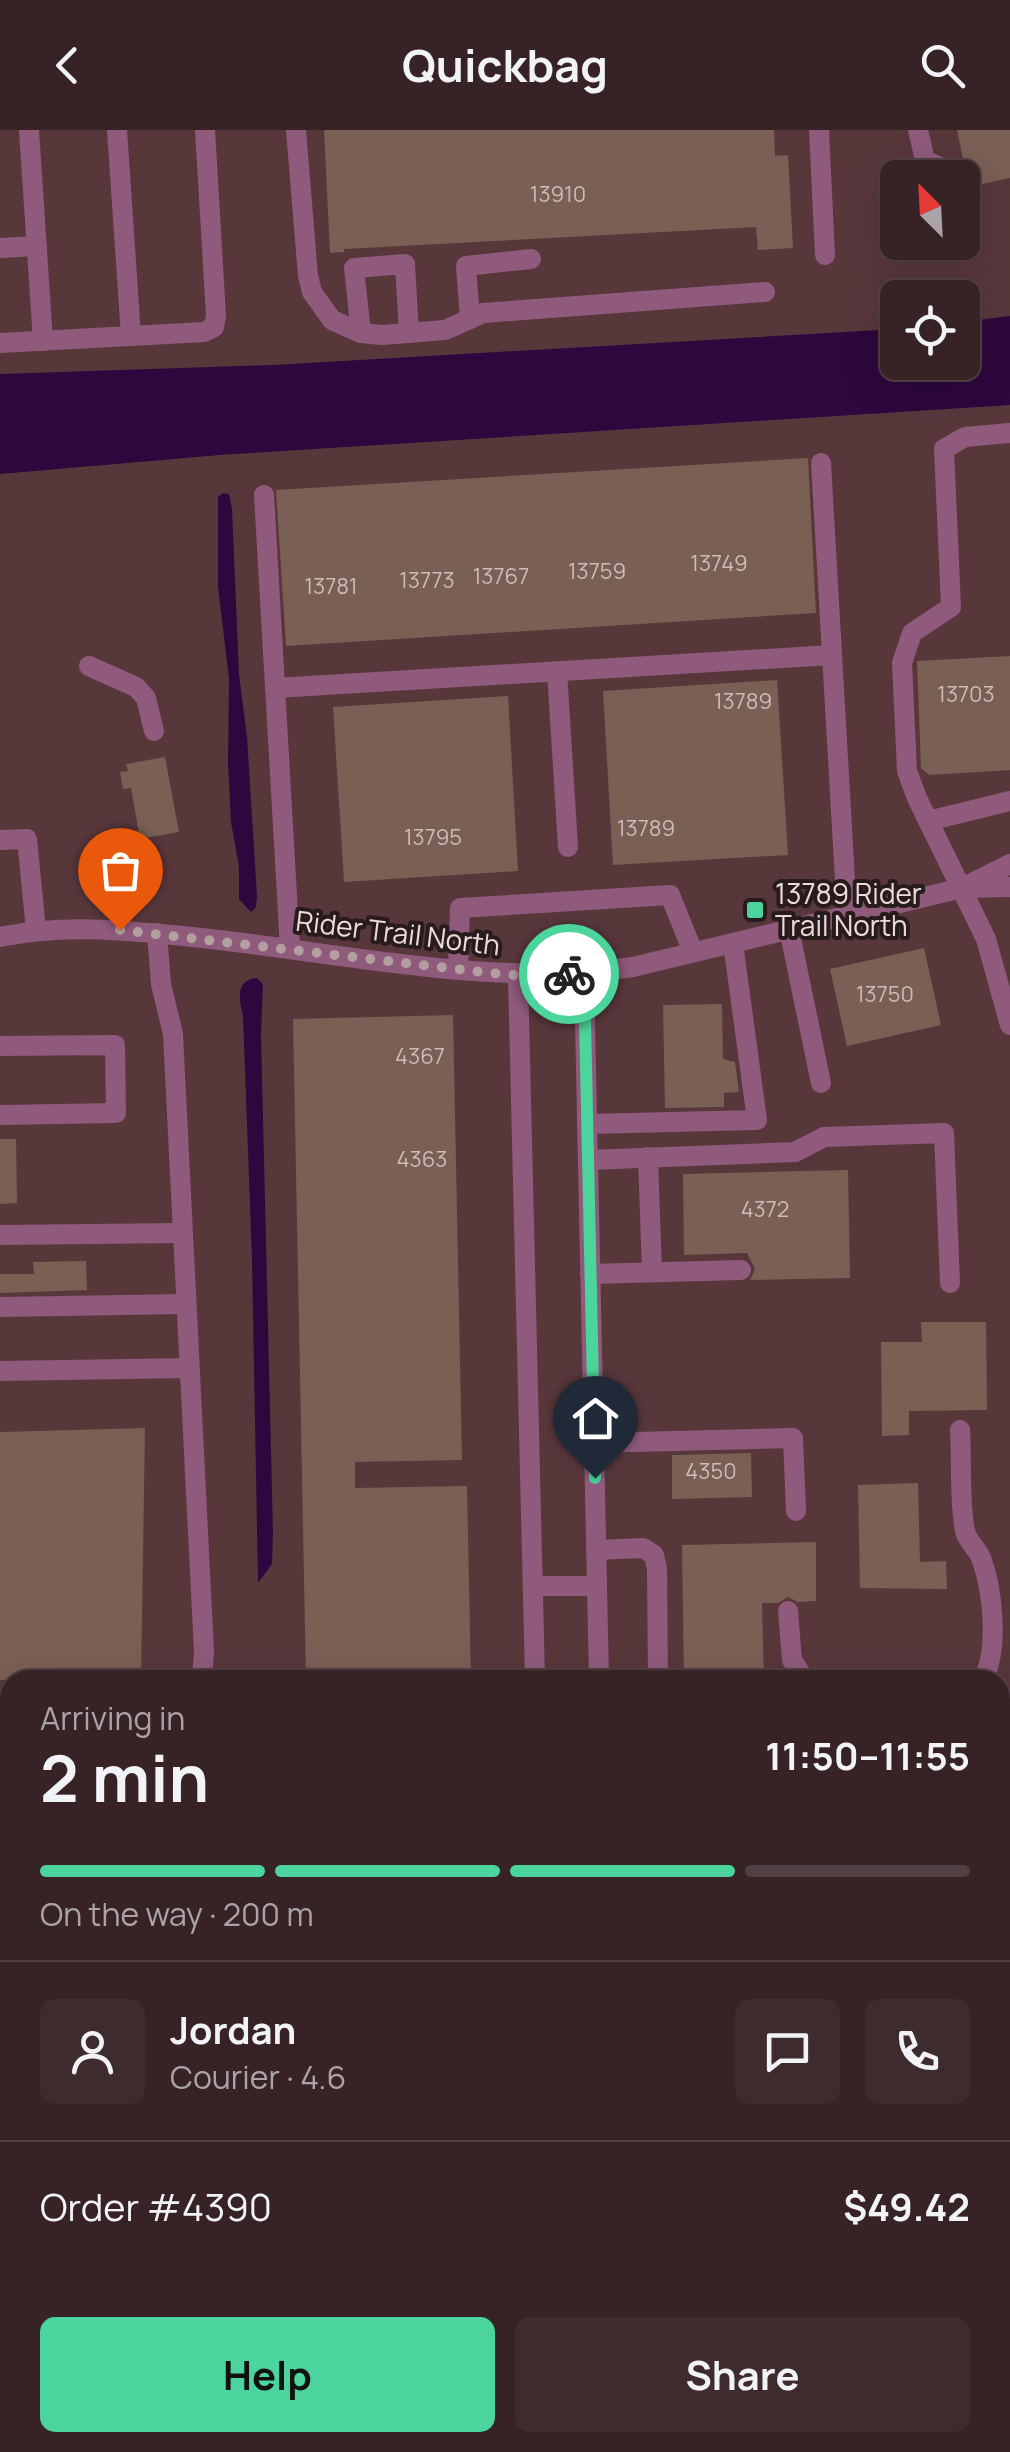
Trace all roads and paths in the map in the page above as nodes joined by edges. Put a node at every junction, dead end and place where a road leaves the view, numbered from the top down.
1 (29, 130) edge
2 (117, 130) edge
3 (204, 130) edge
4 (296, 130) edge
5 (819, 130) edge
6 (918, 130) edge
7 (925, 160) edge
8 (37, 246) junction
9 (0, 248) edge
10 (825, 255) dead end
11 (531, 260) dead end
12 (765, 292) dead end
13 (470, 319) junction
14 (361, 333) junction
15 (409, 333) junction
16 (131, 336) junction
17 (43, 340) junction
18 (0, 343) edge
19 (1010, 433) edge
20 (821, 463) dead end
21 (264, 495) dead end
22 (832, 655) junction
23 (89, 666) dead end
24 (557, 672) junction
25 (275, 688) junction
26 (154, 731) dead end
27 (1010, 801) edge
28 (928, 821) junction
29 (0, 840) edge
30 (568, 847) dead end
31 (1010, 864) edge
32 (1010, 887) edge
33 (962, 888) junction
34 (848, 915) junction
35 (789, 929) junction
36 (36, 930) junction
37 (156, 933) junction
38 (0, 937) edge
39 (733, 943) junction
40 (290, 948) junction
41 (694, 952) junction
42 (458, 968) junction
43 (518, 974) junction
44 (584, 974) junction
45 (1010, 1025) edge
46 (0, 1046) edge
47 (822, 1083) dead end
48 (0, 1115) edge
49 (587, 1124) junction
50 (648, 1157) junction
51 (588, 1160) junction
52 (181, 1233) junction
53 (0, 1235) edge
54 (741, 1270) dead end
55 (652, 1272) junction
56 (590, 1274) junction
57 (950, 1283) dead end
58 (185, 1304) junction
59 (0, 1306) edge
60 (189, 1368) junction
61 (0, 1371) edge
62 (960, 1430) dead end
63 (594, 1443) junction
64 (796, 1510) dead end
65 (596, 1550) junction
66 (533, 1586) junction
67 (597, 1586) junction
68 (788, 1611) dead end
69 (203, 1670) edge
70 (535, 1670) edge
71 (599, 1670) edge
72 (658, 1670) edge
73 (798, 1670) edge
74 (988, 1670) edge

1 - 8 street
2 - 16 street
3 - 16 street
4 - 14 street
5 - 10 street
6 - 7 street
8 - 9 street
8 - 17 street
11 - 13 street
12 - 13 street
13 - 15 street
14 - 15 street
14 - 15 street
16 - 17 street
17 - 18 street
19 - 28 street
20 - 22 street
21 - 25 street
22 - 24 street
22 - 34 street
23 - 26 street
24 - 25 street
24 - 30 street
25 - 40 street
27 - 28 street
28 - 33 street
29 - 36 street
31 - 33 street, Rider Trail North
32 - 33 street, Rider Trail North
33 - 34 street, Rider Trail North
33 - 45 street
34 - 35 street, Rider Trail North
35 - 39 street, Rider Trail North
35 - 47 street
36 - 37 street, Rider Trail North
36 - 38 street, Rider Trail North
37 - 40 street, Rider Trail North
37 - 52 street
39 - 41 street, Rider Trail North
39 - 49 street
40 - 42 street, Rider Trail North
41 - 42 street
41 - 44 street, Rider Trail North
42 - 43 street, Rider Trail North
43 - 44 street, Rider Trail North
43 - 66 street
44 - 49 street
46 - 48 street
49 - 51 street
50 - 51 street
50 - 55 street
50 - 57 street
51 - 56 street
52 - 53 street
52 - 58 street
54 - 55 street
55 - 56 street
56 - 63 street
58 - 59 street
58 - 60 street
60 - 61 street
60 - 69 street
62 - 74 street
63 - 64 street
63 - 65 street
65 - 67 street
65 - 72 street
66 - 67 street
66 - 70 street
67 - 71 street
68 - 73 street

